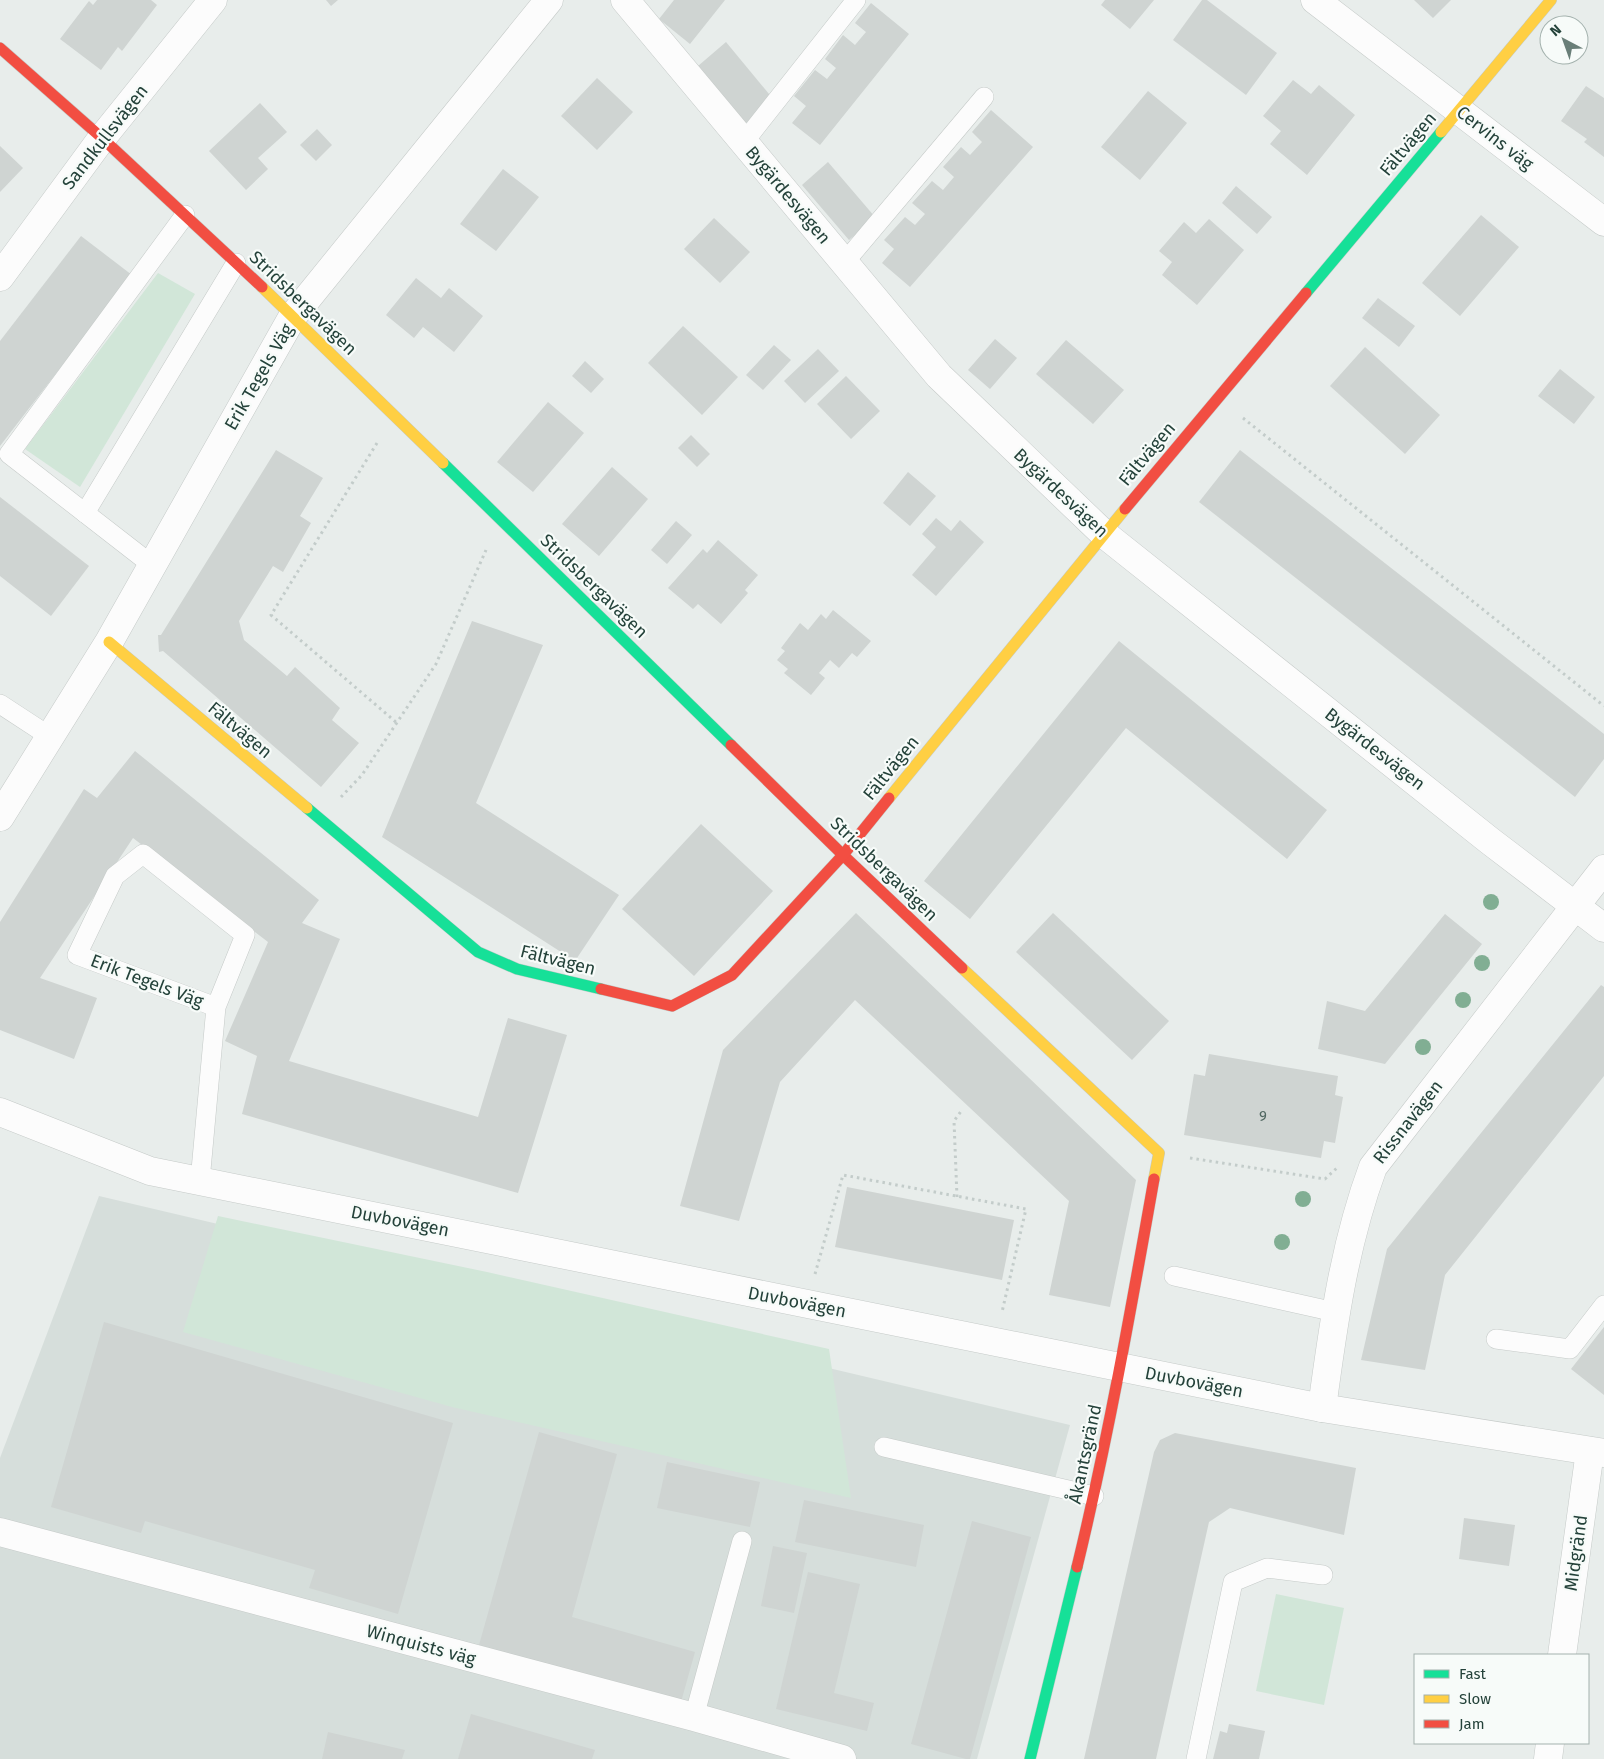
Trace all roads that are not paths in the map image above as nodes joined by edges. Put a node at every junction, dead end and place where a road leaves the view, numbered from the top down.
1 (213, 0) edge
2 (549, 0) edge
3 (625, 0) edge
4 (856, 0) edge
5 (1315, 0) edge
6 (1551, 0) edge
7 (0, 48) edge
8 (984, 97) dead end
9 (1459, 110) junction
10 (102, 138) junction
11 (744, 142) junction
12 (185, 215) junction
13 (1604, 222) edge
14 (236, 263) junction
15 (844, 263) junction
16 (0, 277) edge
17 (293, 316) junction
18 (85, 513) junction
19 (1104, 534) junction
20 (152, 565) junction
21 (109, 642) junction
22 (0, 704) edge
23 (49, 736) junction
24 (0, 817) edge
25 (843, 855) junction
26 (1604, 869) edge
27 (1575, 905) junction
28 (1604, 928) edge
29 (216, 1007) junction
30 (0, 1112) edge
31 (1159, 1153) joint
32 (200, 1181) junction
33 (1174, 1276) dead end
34 (1604, 1305) edge
35 (1335, 1312) junction
36 (1496, 1338) dead end
37 (1121, 1367) junction
38 (1322, 1408) junction
39 (884, 1447) dead end
40 (1597, 1452) edge
41 (1094, 1496) junction
42 (0, 1532) edge
43 (742, 1541) dead end
44 (1323, 1575) dead end
45 (1562, 1654) edge
46 (694, 1717) junction
47 (1550, 1744) edge
48 (842, 1759) edge
49 (1030, 1759) edge
50 (1196, 1759) edge
51 (1548, 1759) edge

1 - 10 street, Sandkullsvägen
2 - 17 street, Erik Tegels Väg
3 - 11 street, Bygärdesvägen
4 - 11 lane
5 - 9 street, Cervins väg
6 - 9 street, Fältvägen
7 - 10 street, Stridsbergavägen
8 - 15 lane
9 - 13 street, Cervins väg
9 - 19 street, Fältvägen
10 - 12 street, Stridsbergavägen
10 - 16 street, Sandkullsvägen
11 - 15 street, Bygärdesvägen
12 - 14 street, Stridsbergavägen
12 - 18 lane
14 - 17 street, Stridsbergavägen
14 - 18 lane
15 - 19 street, Bygärdesvägen
17 - 20 street, Erik Tegels Väg
17 - 25 street, Stridsbergavägen
18 - 20 lane
19 - 25 street, Fältvägen
19 - 27 street, Bygärdesvägen
20 - 21 street, Erik Tegels Väg
21 - 23 street, Erik Tegels Väg
21 - 25 street, Fältvägen
22 - 23 lane
23 - 24 street, Erik Tegels Väg
25 - 31 street, Stridsbergavägen
26 - 27 street, Rissnavägen
27 - 28 street
27 - 35 street, Rissnavägen
29 - 29 lane, Erik Tegels Väg
29 - 32 lane, Erik Tegels Väg
30 - 32 street, Duvbovägen
31 - 37 street, Åkantsgränd
32 - 37 street, Duvbovägen
33 - 35 lane
34 - 36 lane
35 - 38 street, Rissnavägen
37 - 38 street, Duvbovägen
37 - 41 street, Åkantsgränd
38 - 40 street, Duvbovägen
39 - 41 lane
40 - 45 street, Midgränd
41 - 49 street, Åkantsgränd
42 - 46 street, Winquists väg
43 - 46 lane
44 - 50 lane
46 - 48 street, Winquists väg
47 - 51 street

